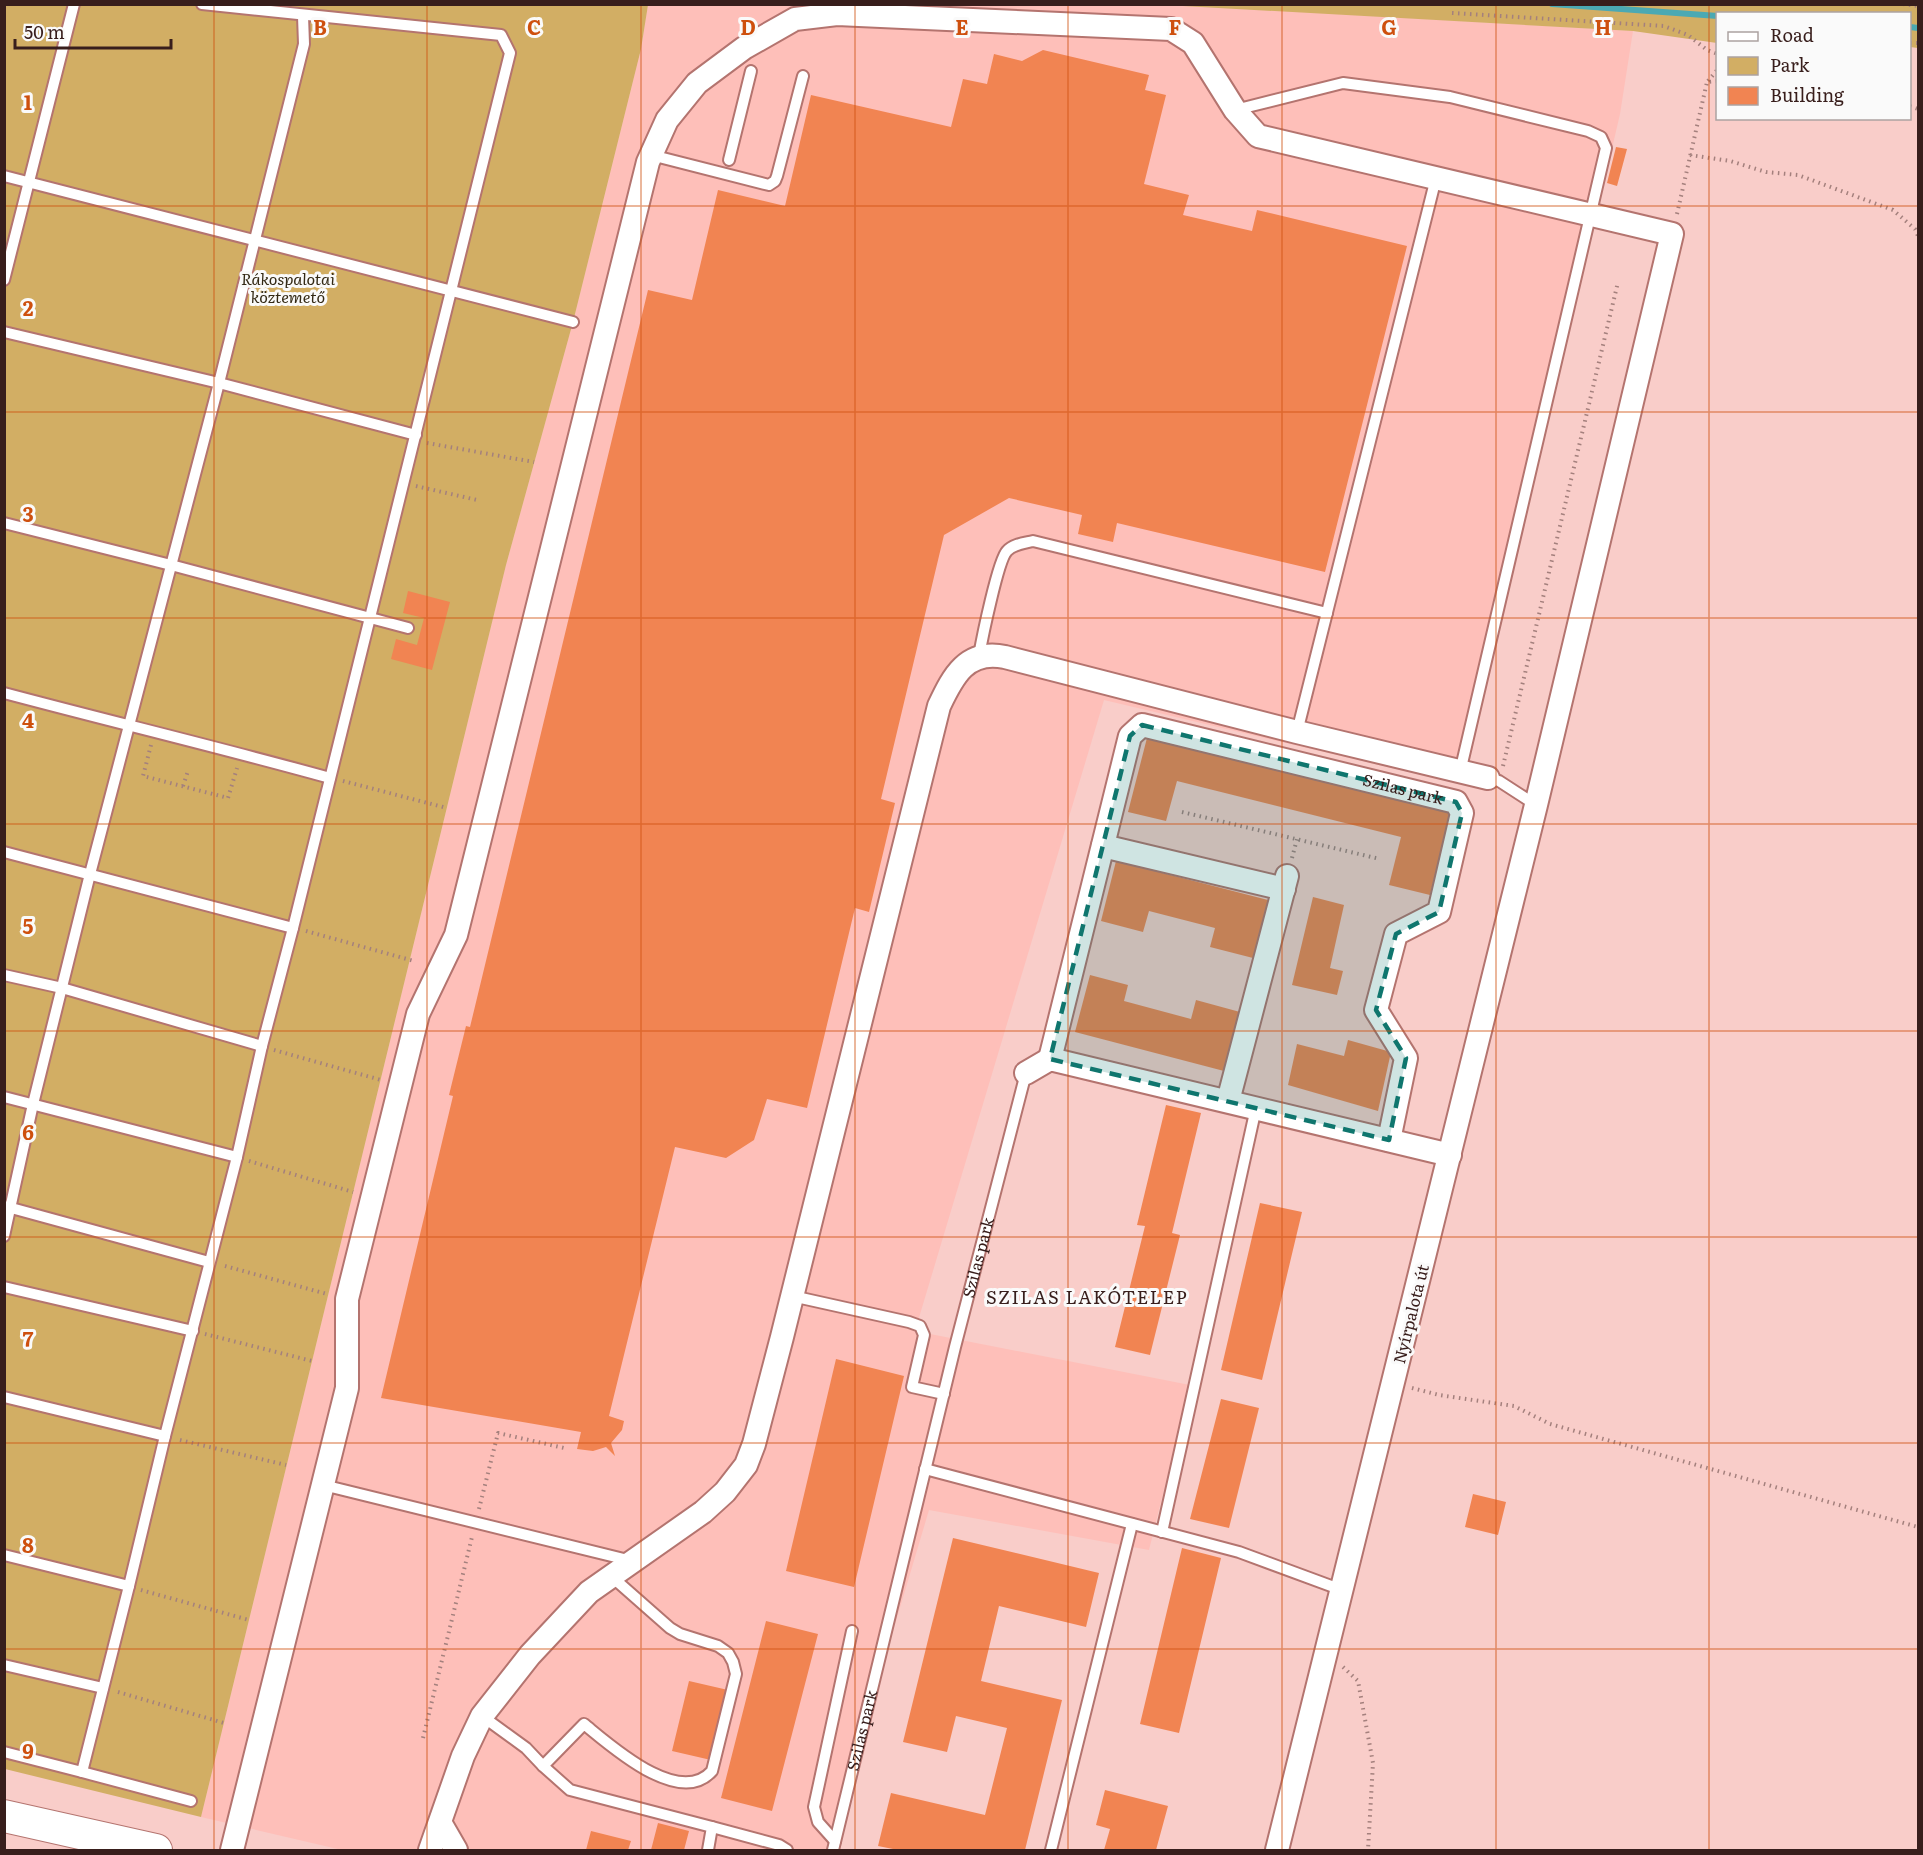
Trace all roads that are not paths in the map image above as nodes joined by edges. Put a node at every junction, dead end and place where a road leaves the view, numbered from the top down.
1 (74, 4) edge
2 (202, 4) edge
3 (303, 16) junction
4 (751, 71) dead end
5 (803, 76) dead end
6 (1235, 110) junction
7 (651, 155) junction
8 (729, 160) dead end
9 (4, 176) edge
10 (1436, 177) junction
11 (29, 182) junction
12 (1591, 215) junction
13 (254, 241) junction
14 (4, 280) edge
15 (451, 291) junction
16 (573, 322) dead end
17 (4, 332) edge
18 (219, 383) junction
19 (415, 438) junction
20 (4, 523) edge
21 (171, 565) junction
22 (1327, 614) junction
23 (370, 618) junction
24 (408, 628) dead end
25 (979, 656) junction
26 (4, 693) edge
27 (130, 727) junction
28 (1297, 732) junction
29 (1460, 771) junction
30 (330, 778) junction
31 (1493, 779) joint
32 (1536, 805) junction
33 (1103, 846) junction
34 (4, 852) edge
35 (90, 874) junction
36 (293, 928) junction
37 (4, 975) edge
38 (62, 988) junction
39 (262, 1046) junction
40 (1050, 1059) junction
41 (1026, 1073) joint
42 (4, 1097) edge
43 (1228, 1101) junction
44 (33, 1104) junction
45 (1256, 1108) junction
46 (1389, 1140) junction
47 (1450, 1155) junction
48 (237, 1157) junction
49 (8, 1207) edge
50 (4, 1236) edge
51 (209, 1262) junction
52 (4, 1287) edge
53 (792, 1296) junction
54 (192, 1331) junction
55 (944, 1394) junction
56 (4, 1397) edge
57 (165, 1436) junction
58 (925, 1469) junction
59 (323, 1485) junction
60 (1132, 1524) junction
61 (1162, 1532) junction
62 (4, 1555) edge
63 (633, 1562) junction
64 (611, 1576) junction
65 (129, 1586) junction
66 (1342, 1590) junction
67 (852, 1631) dead end
68 (4, 1665) edge
69 (103, 1688) junction
70 (482, 1716) junction
71 (4, 1752) edge
72 (543, 1766) junction
73 (82, 1772) junction
74 (191, 1801) dead end
75 (4, 1816) edge
76 (441, 1824) junction
77 (1285, 1824) junction
78 (712, 1827) junction
79 (834, 1846) edge
80 (156, 1851) edge
81 (232, 1851) edge
82 (430, 1851) edge
83 (456, 1851) edge
84 (708, 1851) edge
85 (787, 1851) edge
86 (1051, 1851) edge
87 (1277, 1851) edge
88 (1286, 1851) edge

1 - 11 lane
2 - 3 lane
3 - 13 lane
3 - 15 lane
4 - 8 lane
5 - 7 lane
6 - 7 street
6 - 10 street
6 - 12 lane
7 - 59 street
9 - 11 lane
10 - 12 street
10 - 22 lane
11 - 13 lane
11 - 14 lane
12 - 29 lane
12 - 32 street, Nyírpalota út
13 - 15 lane
13 - 18 lane
15 - 16 lane
15 - 19 lane
17 - 18 lane
18 - 19 lane
18 - 21 lane
19 - 23 lane
20 - 21 lane
21 - 23 lane
21 - 27 lane
22 - 25 lane
22 - 28 lane
23 - 24 lane
23 - 30 lane
25 - 28 street
25 - 53 street
26 - 27 lane
27 - 30 lane
27 - 35 lane
28 - 29 street
29 - 31 street
30 - 36 lane
31 - 32 lane
32 - 47 street, Nyírpalota út
33 - 40 street, Szilas park
33 - 43 street
33 - 46 street, Szilas park
34 - 35 lane
35 - 36 lane
35 - 38 lane
36 - 39 lane
37 - 38 lane
38 - 39 lane
38 - 44 lane
39 - 48 lane
40 - 41 street, Szilas park
40 - 43 street
41 - 55 lane, Szilas park
42 - 44 lane
43 - 45 street
44 - 48 lane
44 - 49 lane
45 - 46 street
45 - 61 lane
46 - 47 street
47 - 66 street, Nyírpalota út
48 - 51 lane
49 - 50 lane
49 - 51 lane
51 - 54 lane
52 - 54 lane
53 - 55 lane
53 - 63 street
54 - 57 lane
55 - 58 lane, Szilas park
56 - 57 lane
57 - 65 lane
58 - 60 lane
58 - 79 lane, Szilas park
59 - 63 lane
59 - 81 street
60 - 61 lane
60 - 86 lane
61 - 66 lane
62 - 65 lane
63 - 64 street
64 - 70 street
64 - 72 lane
65 - 69 lane
66 - 77 street, Nyírpalota út
67 - 79 lane
68 - 69 lane
69 - 73 lane
70 - 72 lane
70 - 76 street
71 - 73 lane
72 - 78 lane
73 - 74 lane
75 - 80 main road
76 - 82 street
76 - 83 street
77 - 87 street, Nyírpalota út
77 - 88 street, Nyírpalota út
78 - 84 lane
78 - 85 lane

